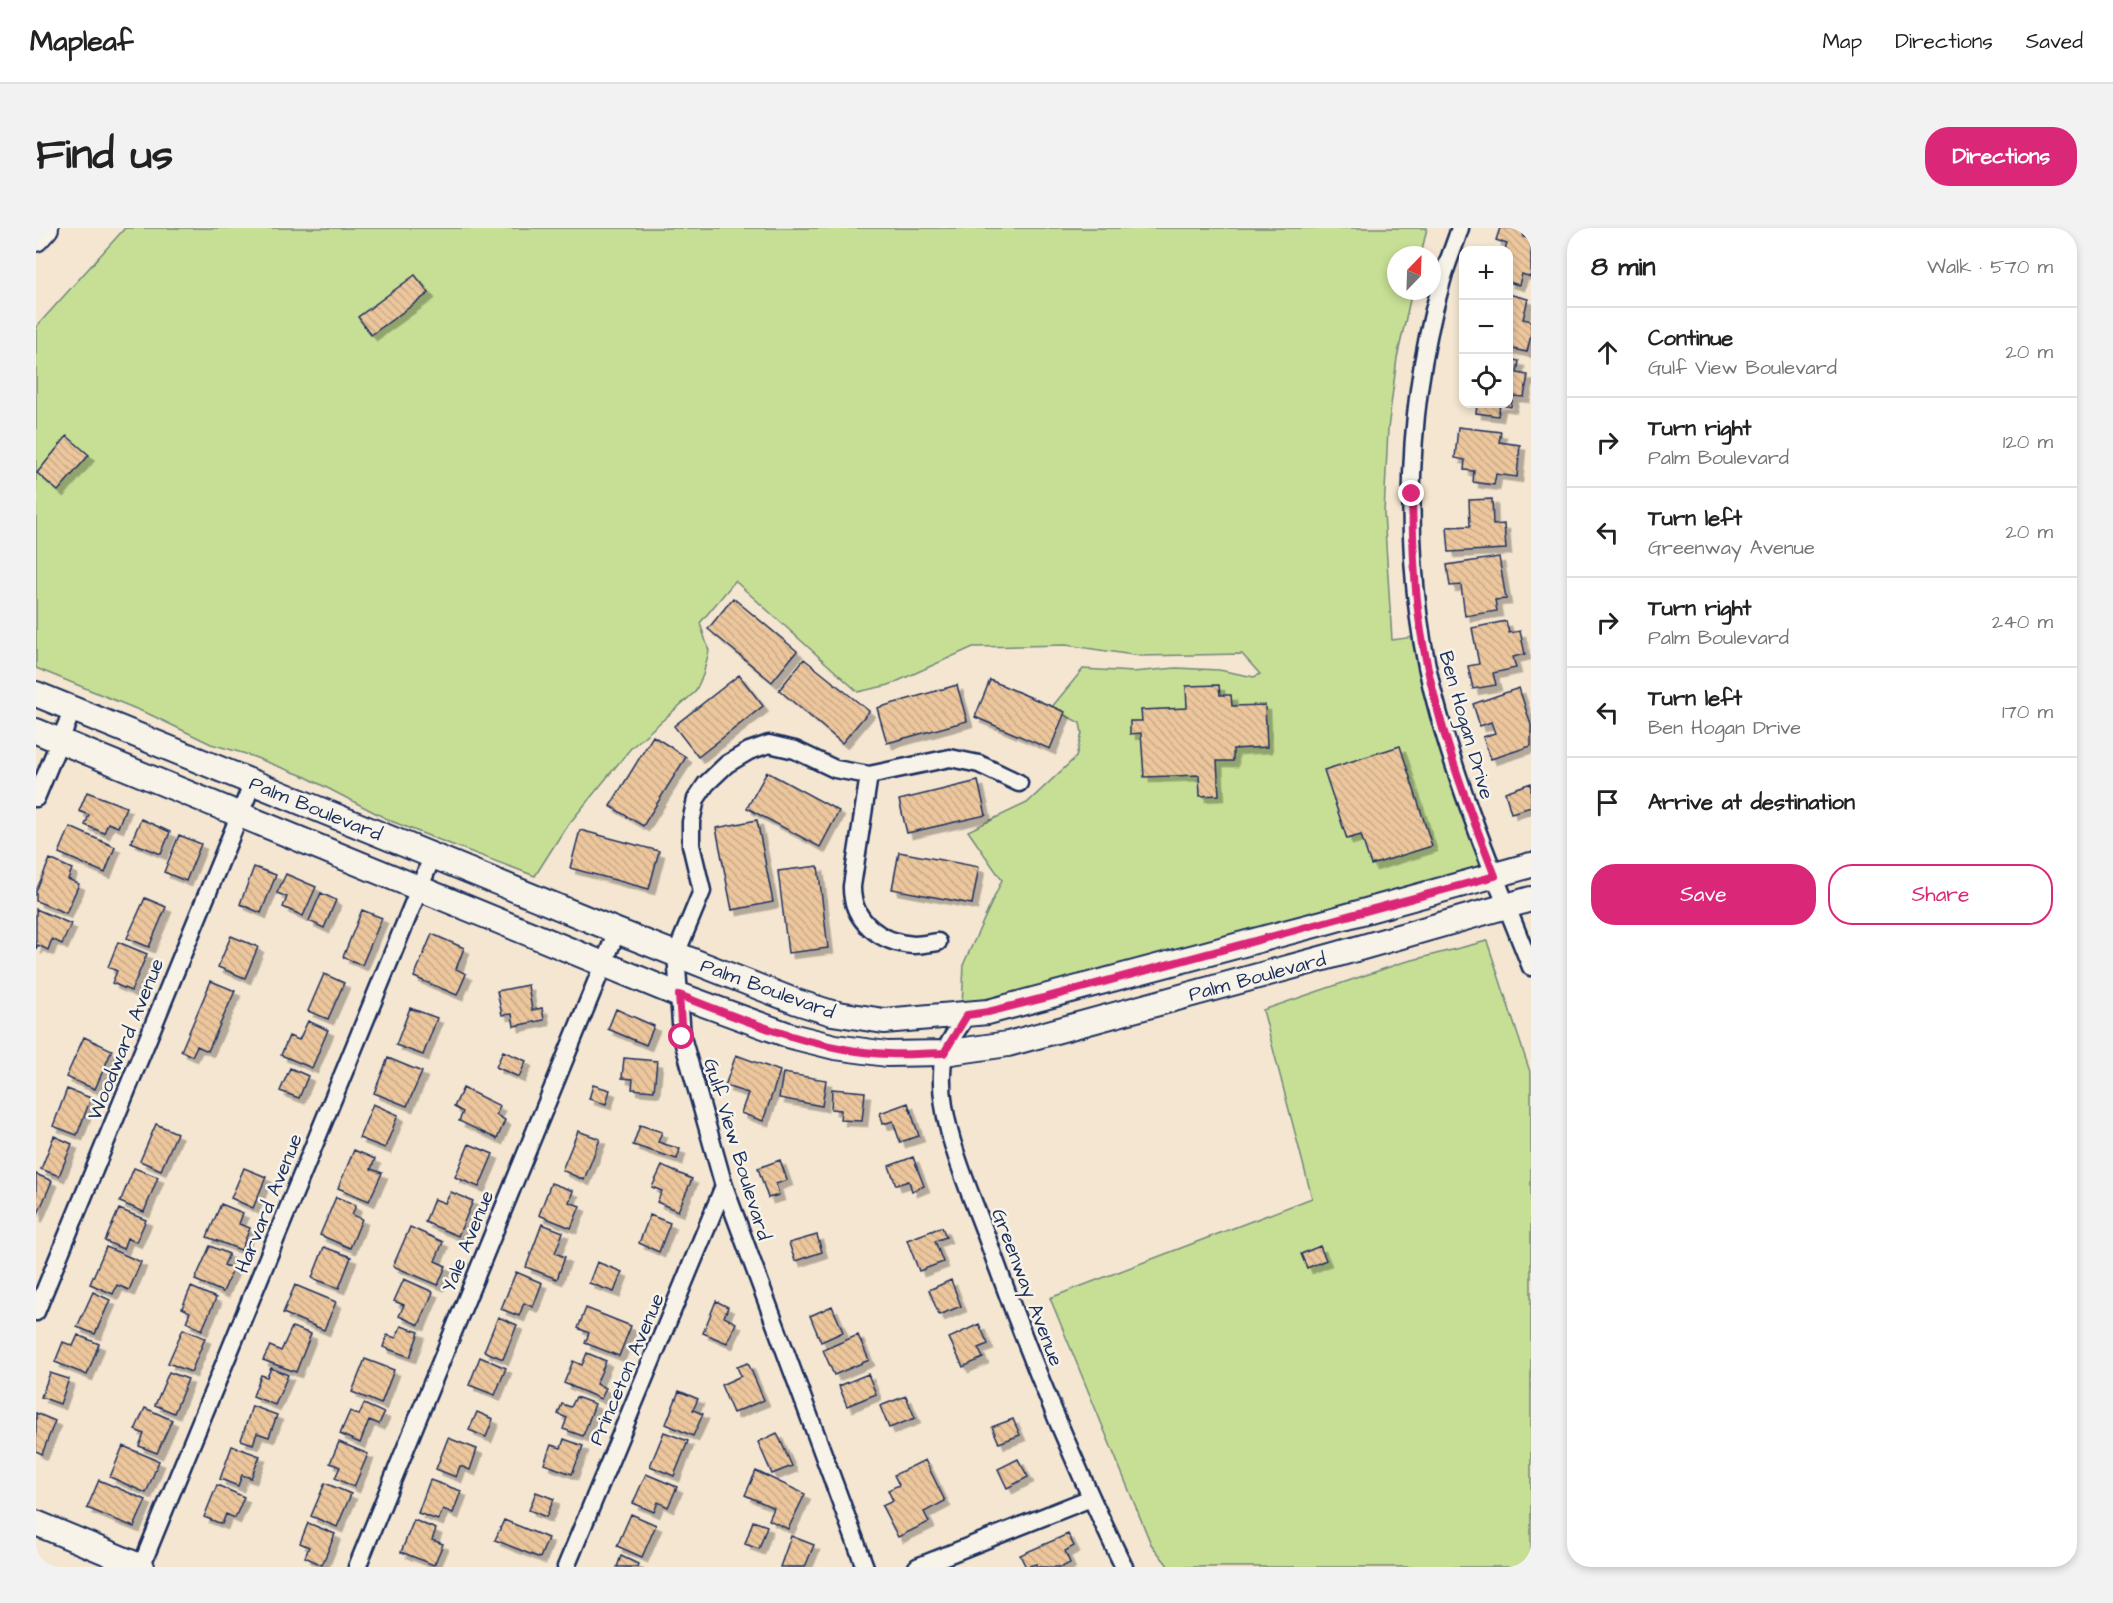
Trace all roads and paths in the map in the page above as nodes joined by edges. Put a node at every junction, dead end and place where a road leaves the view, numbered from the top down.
1 (46, 228) edge
2 (1460, 228) edge
3 (36, 239) edge
4 (36, 694) edge
5 (73, 709) junction
6 (36, 731) edge
7 (60, 740) junction
8 (869, 775) junction
9 (253, 782) junction
10 (1019, 783) dead end
11 (36, 798) edge
12 (240, 814) junction
13 (433, 855) junction
14 (1531, 865) edge
15 (1495, 876) junction
16 (420, 888) junction
17 (1531, 899) edge
18 (1507, 906) junction
19 (1326, 922) junction
20 (616, 931) junction
21 (938, 942) dead end
22 (676, 954) junction
23 (1335, 956) junction
24 (604, 963) junction
25 (1531, 967) edge
26 (679, 995) junction
27 (967, 1015) junction
28 (944, 1053) junction
29 (724, 1186) junction
30 (36, 1312) edge
31 (1091, 1498) junction
32 (36, 1523) edge
33 (142, 1567) edge
34 (357, 1567) edge
35 (566, 1567) edge
36 (865, 1567) edge
37 (917, 1567) edge
38 (1125, 1567) edge

1 - 3 street
2 - 15 street, Ben Hogan Drive
4 - 5 street, Palm Boulevard
5 - 7 street
5 - 9 street, Palm Boulevard
6 - 7 street, Palm Boulevard
7 - 11 street
7 - 12 street, Palm Boulevard
8 - 10 street, Gulf View Boulevard
8 - 21 street
8 - 22 street, Gulf View Boulevard
9 - 12 street, Woodward Avenue
9 - 13 street, Palm Boulevard
12 - 16 street, Palm Boulevard
12 - 30 street, Woodward Avenue
13 - 16 street, Harvard Avenue
13 - 20 street, Palm Boulevard
14 - 15 street, Palm Boulevard
15 - 18 street, Ben Hogan Drive
15 - 19 street, Palm Boulevard
16 - 24 street, Palm Boulevard
16 - 33 street, Harvard Avenue
17 - 18 street, Palm Boulevard
18 - 23 street, Palm Boulevard
18 - 25 street, Ben Hogan Drive
19 - 23 street
19 - 27 street, Palm Boulevard
20 - 22 street, Palm Boulevard
20 - 24 street, Yale Avenue
22 - 26 street, Gulf View Boulevard
22 - 27 street, Palm Boulevard
23 - 28 street, Palm Boulevard
24 - 26 street, Palm Boulevard
24 - 34 street, Yale Avenue
26 - 28 street, Palm Boulevard
26 - 29 street, Gulf View Boulevard
27 - 28 street, Greenway Avenue
28 - 31 street, Greenway Avenue
29 - 35 street, Princeton Avenue
29 - 36 street, Gulf View Boulevard
31 - 37 street
31 - 38 street, Greenway Avenue
32 - 33 street

